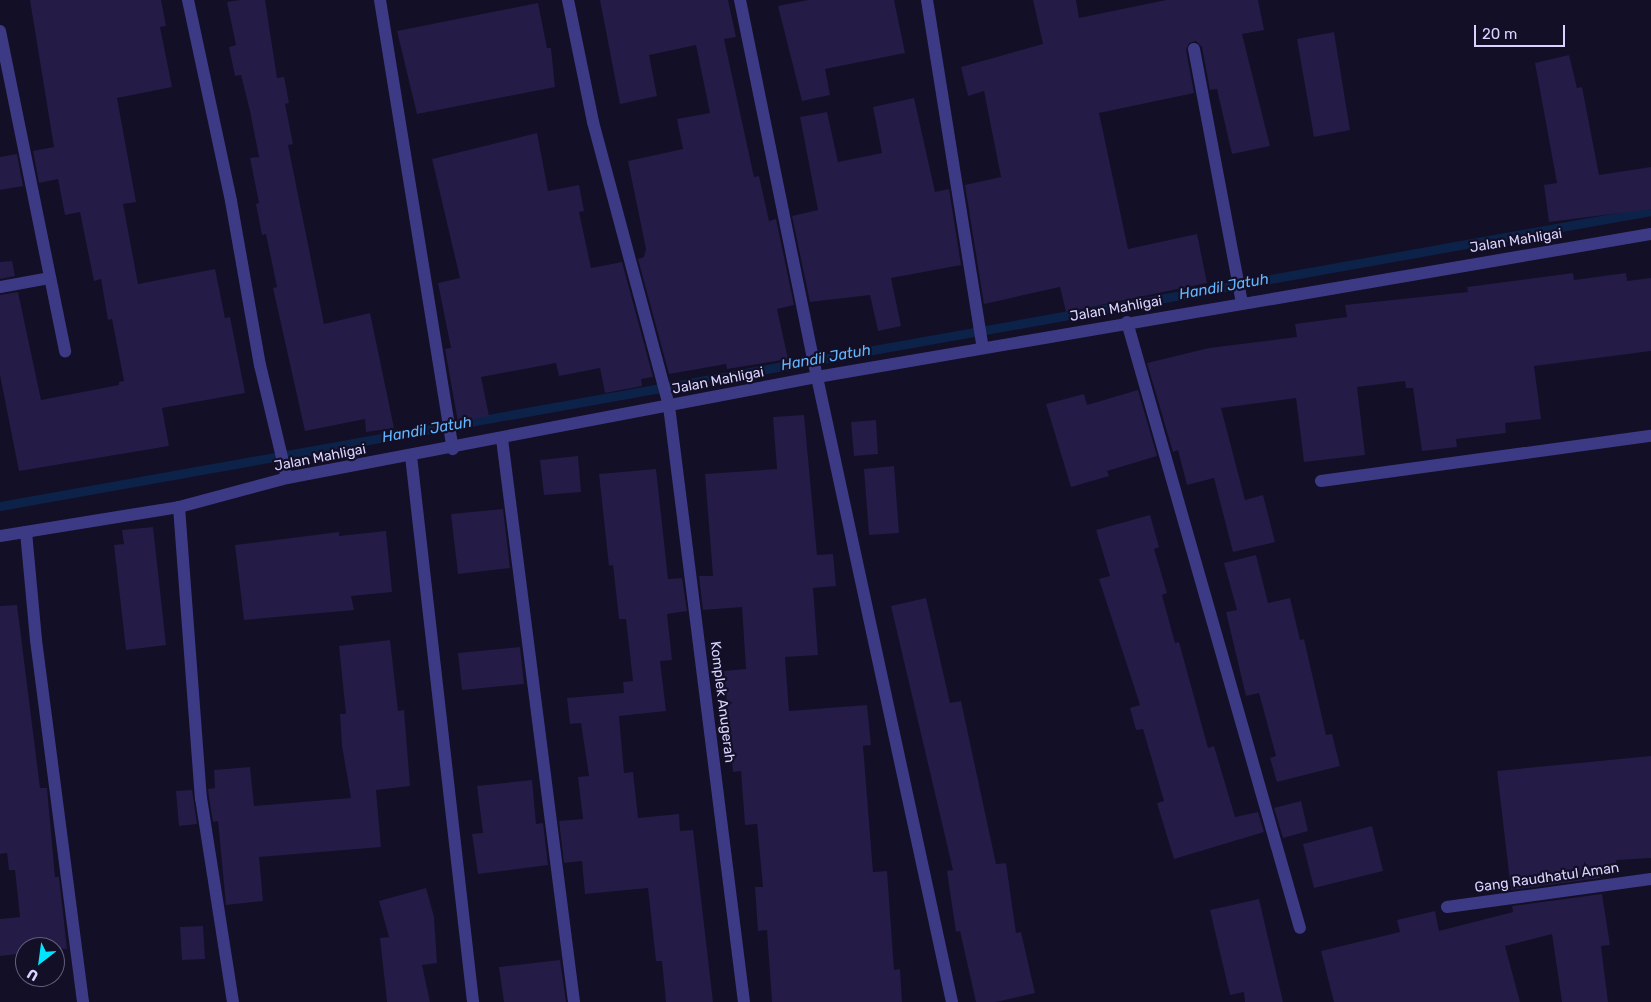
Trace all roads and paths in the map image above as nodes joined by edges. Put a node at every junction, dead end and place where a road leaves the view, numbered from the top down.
1 (188, 0) edge
2 (380, 0) edge
3 (568, 0) edge
4 (740, 0) edge
5 (927, 0) edge
6 (0, 31) edge
7 (1194, 49) dead end
8 (1651, 234) edge
9 (50, 278) junction
10 (0, 287) edge
11 (1241, 296) junction
12 (1127, 322) junction
13 (982, 342) junction
14 (65, 351) dead end
15 (816, 372) junction
16 (668, 400) junction
17 (1651, 436) edge
18 (502, 439) junction
19 (453, 449) junction
20 (411, 456) junction
21 (286, 472) junction
22 (1321, 481) dead end
23 (179, 507) junction
24 (26, 532) junction
25 (0, 536) edge
26 (1651, 879) edge
27 (1447, 907) dead end
28 (1300, 928) dead end
29 (83, 1002) edge
30 (233, 1002) edge
31 (473, 1002) edge
32 (574, 1002) edge
33 (744, 1002) edge
34 (952, 1002) edge

1 - 21 street
2 - 19 street
3 - 16 street, Komplek Anugerah
4 - 15 street
5 - 13 street
6 - 9 street
7 - 11 street
8 - 11 street, Jalan Mahligai
9 - 10 street
9 - 14 street
11 - 12 street, Jalan Mahligai
12 - 13 street, Jalan Mahligai
12 - 28 street
13 - 15 street, Jalan Mahligai
15 - 16 street, Jalan Mahligai
15 - 34 street
16 - 18 street, Jalan Mahligai
16 - 33 street, Komplek Anugerah
17 - 22 street
18 - 19 street, Jalan Mahligai
18 - 32 street
19 - 20 street, Jalan Mahligai
20 - 21 street, Jalan Mahligai
20 - 31 street
21 - 23 street, Jalan Mahligai
23 - 24 street, Jalan Mahligai
23 - 30 street
24 - 25 street, Jalan Mahligai
24 - 29 street
26 - 27 street, Gang Raudhatul Aman

